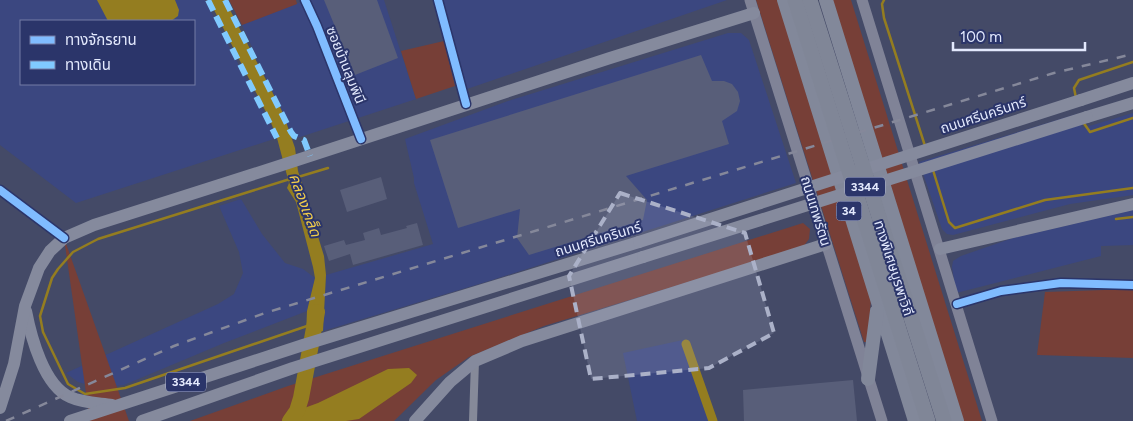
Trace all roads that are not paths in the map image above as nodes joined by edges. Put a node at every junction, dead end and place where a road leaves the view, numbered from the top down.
1 (305, 0) edge
2 (438, 0) edge
3 (750, 0) edge
4 (784, 0) edge
5 (795, 0) edge
6 (810, 0) edge
7 (819, 0) edge
8 (826, 0) edge
9 (862, 0) edge
10 (754, 13) junction
11 (1133, 83) edge
12 (1133, 103) edge
13 (466, 104) junction
14 (361, 139) junction
15 (1, 193) edge
16 (1133, 204) edge
17 (64, 238) junction
18 (826, 244) junction
19 (940, 249) junction
20 (1133, 285) edge
21 (957, 304) junction
22 (25, 306) junction
23 (878, 306) junction
24 (475, 361) junction
25 (868, 380) junction
26 (116, 405) junction
27 (0, 408) edge
28 (70, 421) edge
29 (142, 421) edge
30 (415, 421) edge
31 (473, 421) edge
32 (882, 421) edge
33 (915, 421) edge
34 (928, 421) edge
35 (944, 421) edge
36 (952, 421) edge
37 (957, 421) edge
38 (992, 421) edge

1 - 14 street, ซอยบ้านลุมพินี
2 - 13 street
3 - 10 main road, ถนนเทพรัตน / 34
4 - 23 highway, 34
5 - 34 highway, ทางพิเศษบูรพาวิถี, bridge
6 - 35 highway, ทางพิเศษบูรพาวิถี, bridge
7 - 36 highway, bridge
8 - 37 highway
9 - 19 main road
10 - 13 main road
10 - 18 main road, ถนนเทพรัตน / 34
11 - 26 main road, ถนนศรีนครินทร์ / 3344, bridge
12 - 29 main road, 3344, bridge
13 - 14 main road
14 - 17 main road
15 - 17 street
16 - 19 main road
17 - 22 main road
18 - 24 main road
18 - 25 main road, ถนนเทพรัตน / 34
19 - 21 main road
20 - 21 street
21 - 38 main road
22 - 26 main road
22 - 27 main road
23 - 25 highway
23 - 33 highway, 34
24 - 30 main road
24 - 31 street
25 - 32 main road, ถนนเทพรัตน / 34
26 - 28 main road, ถนนศรีนครินทร์ / 3344

